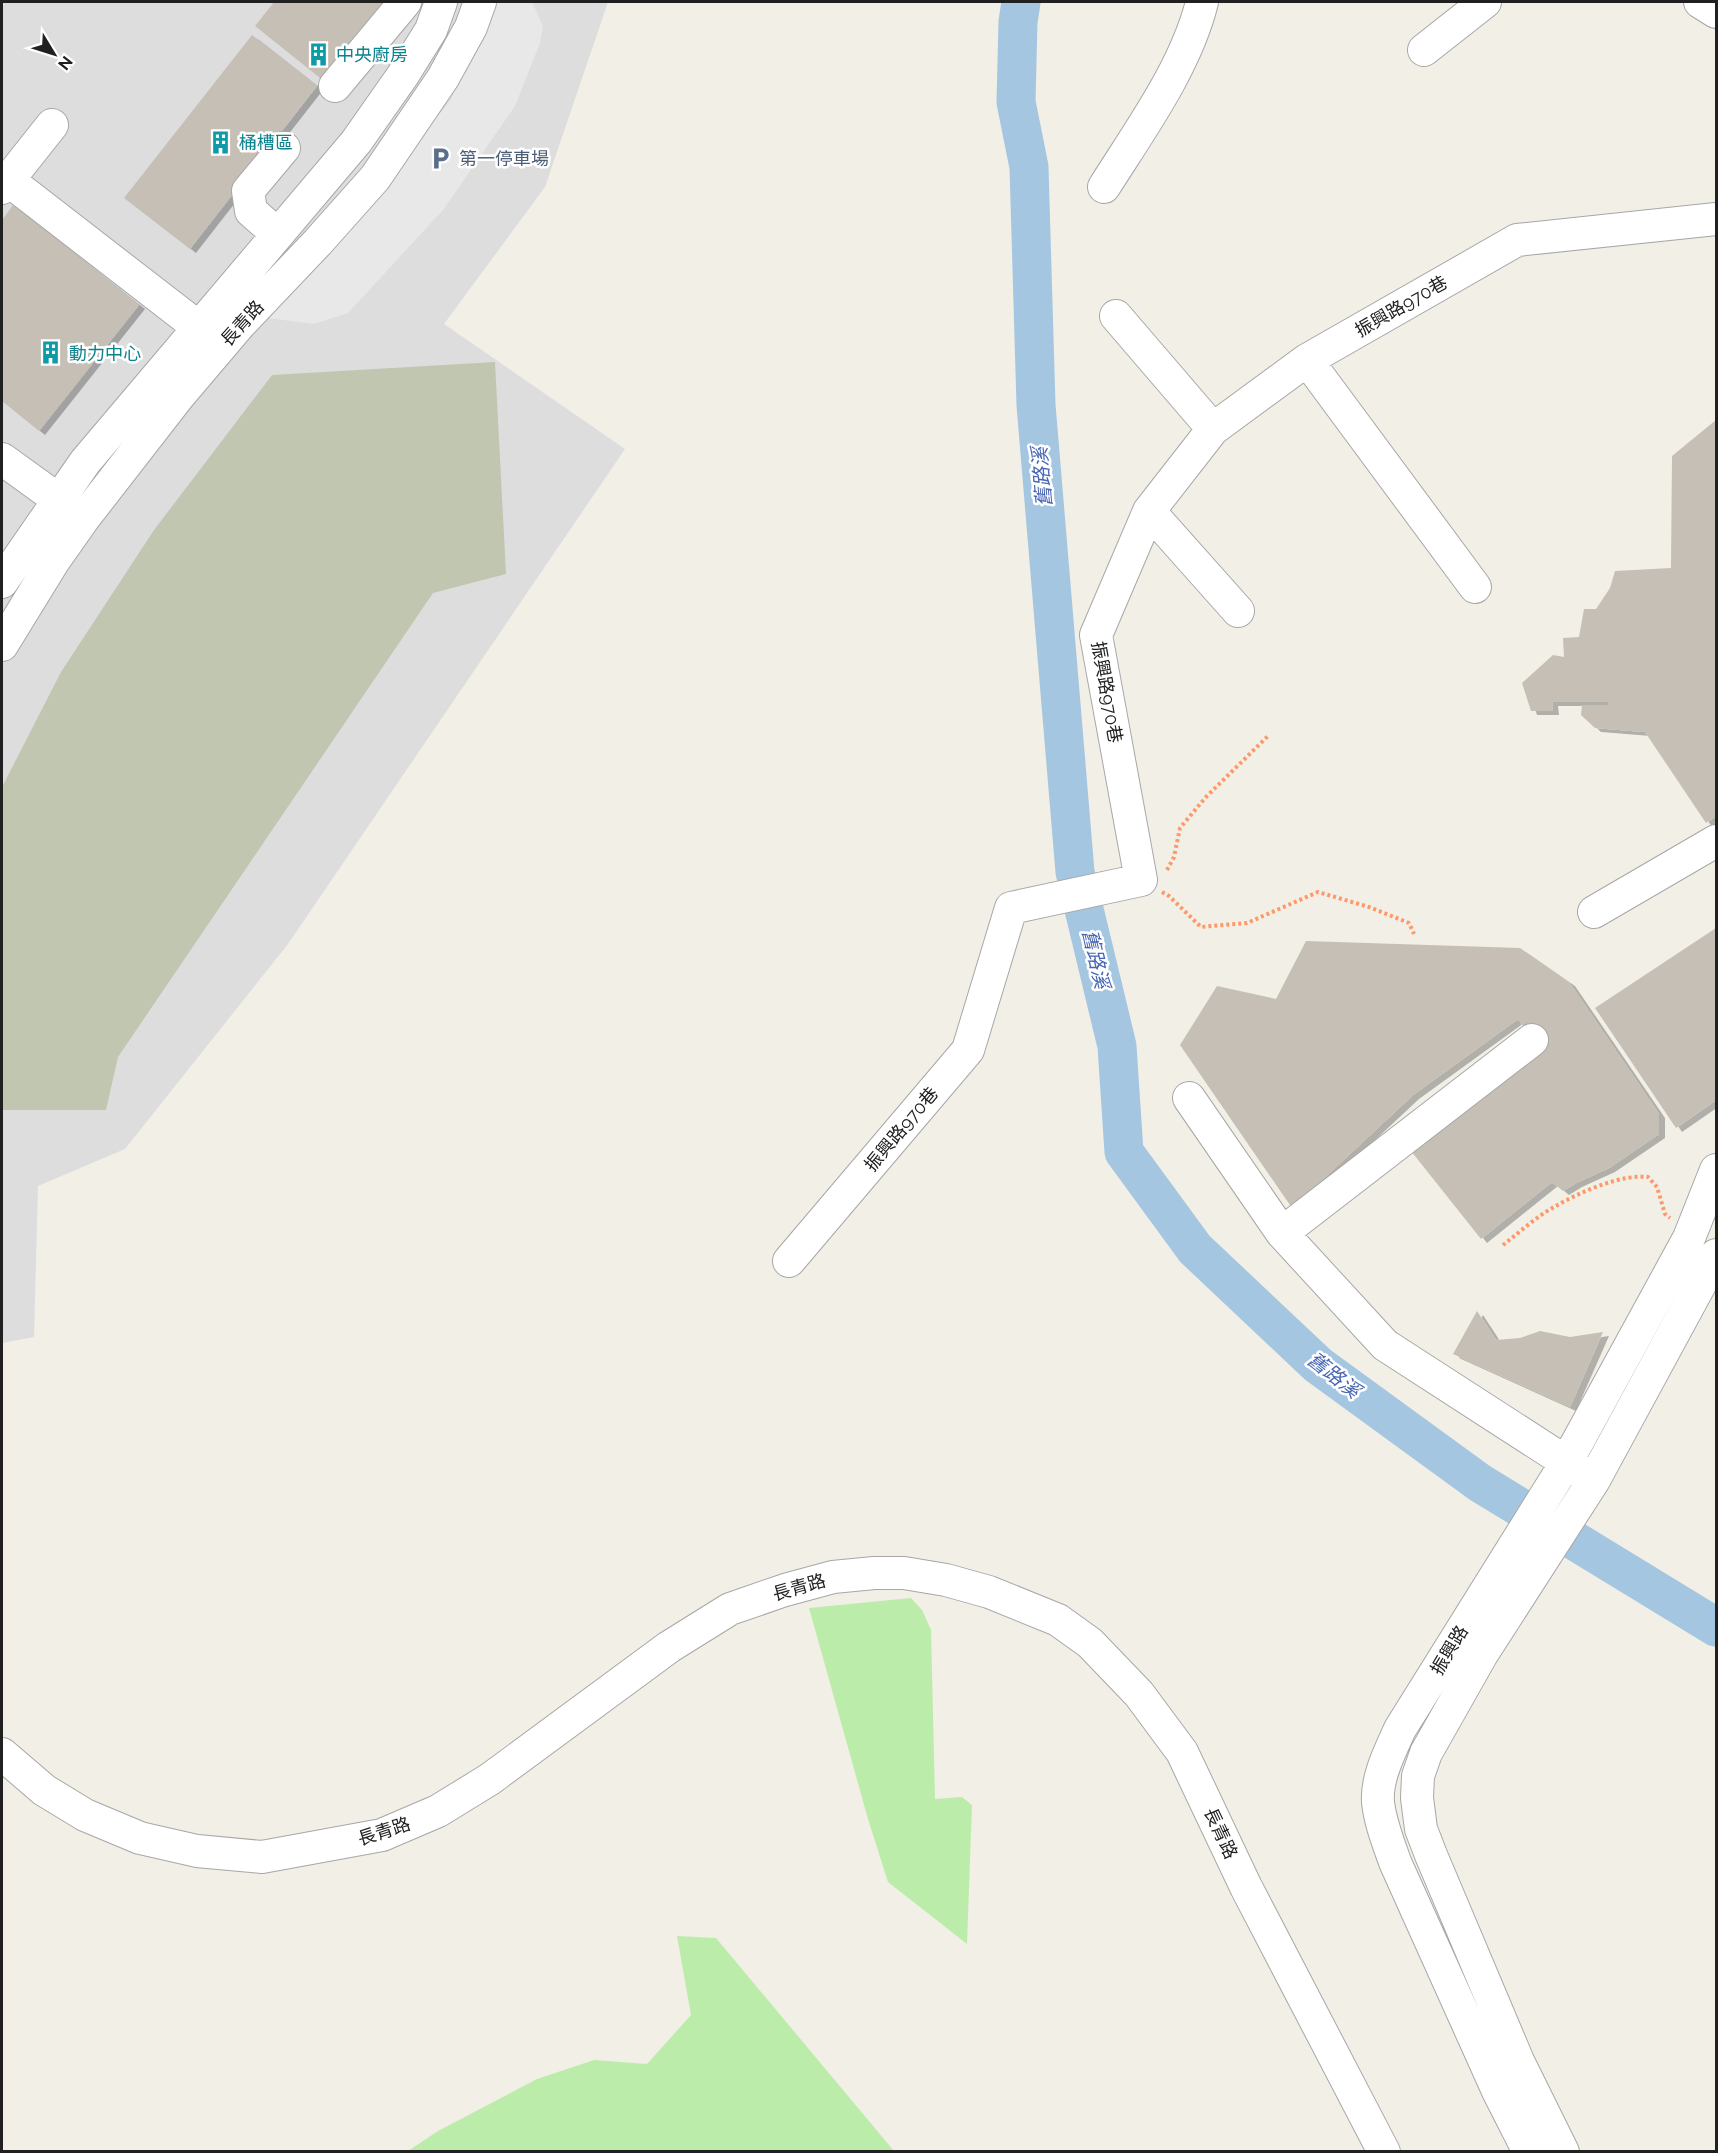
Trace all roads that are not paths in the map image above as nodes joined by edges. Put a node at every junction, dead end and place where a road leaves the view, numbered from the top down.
1 (405, 2) edge
2 (441, 2) edge
3 (480, 2) edge
4 (1202, 2) edge
5 (1485, 2) edge
6 (1700, 2) edge
7 (1716, 12) edge
8 (1424, 50) dead end
9 (335, 86) dead end
10 (376, 113) junction
11 (51, 125) dead end
12 (405, 135) junction
13 (284, 148) dead end
14 (5, 184) edge
15 (1104, 187) dead end
16 (1716, 219) edge
17 (277, 234) junction
18 (1116, 316) dead end
19 (198, 327) junction
20 (1307, 360) junction
21 (1213, 429) junction
22 (2, 459) edge
23 (58, 499) junction
24 (1149, 511) junction
25 (84, 518) junction
26 (2, 582) edge
27 (1475, 587) dead end
28 (1238, 611) dead end
29 (2, 645) edge
30 (1716, 842) edge
31 (1594, 912) dead end
32 (1532, 1040) dead end
33 (1189, 1098) dead end
34 (1716, 1170) edge
35 (1282, 1233) junction
36 (1689, 1238) junction
37 (1716, 1255) edge
38 (789, 1261) dead end
39 (1566, 1463) junction
40 (1594, 1480) junction
41 (2, 1754) edge
42 (1384, 2151) edge
43 (1529, 2151) edge
44 (1563, 2151) edge

1 - 9 street
2 - 10 street, 長青路
3 - 12 street, 長青路
4 - 15 street
5 - 8 street
6 - 7 street
10 - 12 street
10 - 17 street, 長青路
11 - 14 street
12 - 25 street, 長青路
13 - 17 street
14 - 19 street
16 - 20 street, 振興路970巷
17 - 19 street, 長青路
18 - 21 street
19 - 23 street, 長青路
20 - 21 street, 振興路970巷
20 - 27 street
21 - 24 street, 振興路970巷
22 - 23 street
23 - 25 street
23 - 26 street, 長青路
24 - 28 street
24 - 38 street, 振興路970巷
25 - 29 street, 長青路
30 - 31 street
32 - 35 street
33 - 35 street
34 - 36 street, 振興路
35 - 39 street
36 - 37 street
36 - 39 street, 振興路
37 - 40 street, 振興路
39 - 40 street
39 - 43 street, 振興路
40 - 44 street, 振興路
41 - 42 street, 長青路

